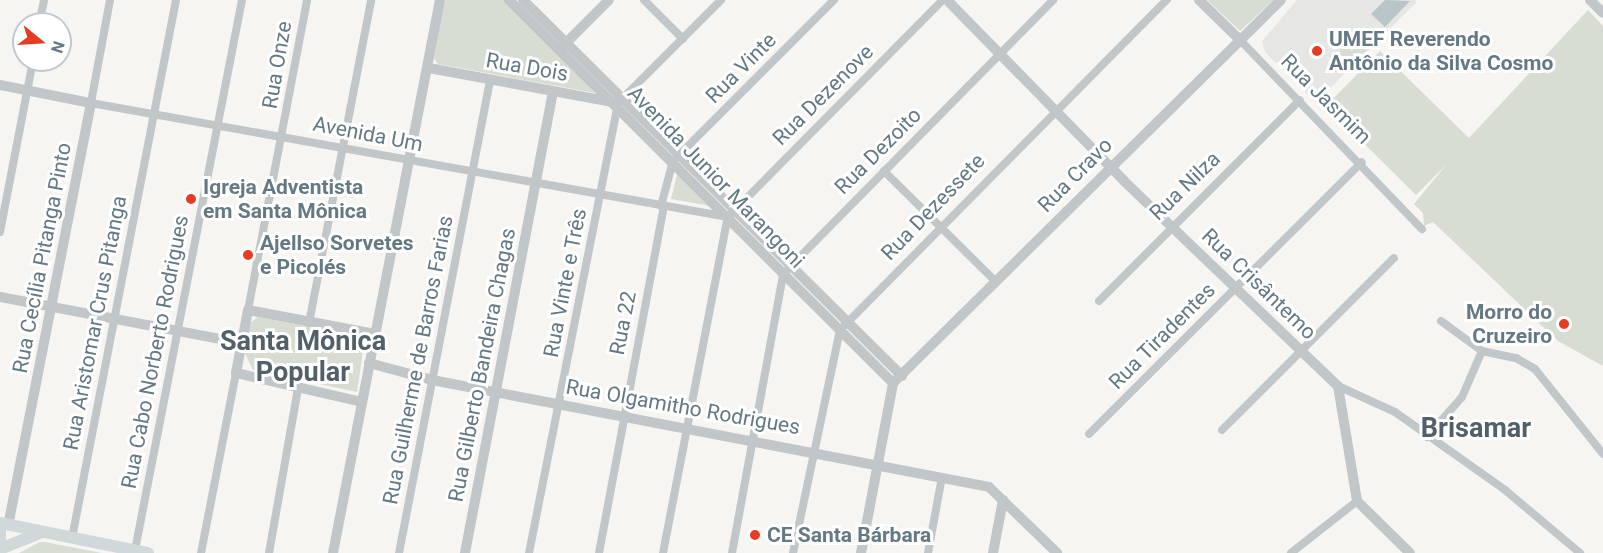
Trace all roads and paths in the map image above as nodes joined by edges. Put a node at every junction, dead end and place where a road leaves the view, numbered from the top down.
1 (110, 0) edge
2 (176, 0) edge
3 (242, 0) edge
4 (307, 0) edge
5 (371, 0) edge
6 (440, 0) edge
7 (509, 0) edge
8 (523, 0) edge
9 (609, 0) edge
10 (644, 0) edge
11 (722, 0) edge
12 (834, 0) edge
13 (945, 0) edge
14 (1053, 0) edge
15 (1167, 0) edge
16 (1199, 0) edge
17 (1281, 0) edge
18 (1591, 0) edge
19 (1603, 13) edge
20 (683, 39) junction
21 (1239, 39) junction
22 (563, 46) junction
23 (999, 53) junction
24 (429, 68) junction
25 (31, 72) edge
26 (490, 81) junction
27 (0, 85) edge
28 (27, 91) junction
29 (553, 92) junction
30 (621, 100) junction
31 (1300, 100) junction
32 (91, 103) junction
33 (1054, 110) junction
34 (155, 115) junction
35 (217, 126) junction
36 (282, 137) junction
37 (345, 149) junction
38 (676, 158) junction
39 (410, 162) junction
40 (1362, 162) junction
41 (1110, 166) junction
42 (884, 171) junction
43 (473, 174) junction
44 (536, 185) junction
45 (600, 196) junction
46 (662, 206) junction
47 (732, 213) junction
48 (940, 225) junction
49 (1171, 225) junction
50 (1422, 229) dead end
51 (0, 232) edge
52 (1394, 258) dead end
53 (791, 264) junction
54 (783, 274) junction
55 (995, 281) junction
56 (1235, 289) junction
57 (0, 297) edge
58 (1099, 302) dead end
59 (54, 307) junction
60 (248, 310) junction
61 (114, 320) junction
62 (1441, 321) dead end
63 (309, 323) junction
64 (844, 326) junction
65 (176, 331) junction
66 (375, 334) junction
67 (242, 343) junction
68 (1482, 351) junction
69 (1301, 352) junction
70 (369, 363) junction
71 (236, 373) junction
72 (432, 380) junction
73 (898, 380) junction
74 (1338, 386) junction
75 (298, 388) junction
76 (498, 392) junction
77 (362, 402) junction
78 (560, 404) junction
79 (624, 416) junction
80 (686, 429) junction
81 (1222, 430) dead end
82 (1089, 434) dead end
83 (1427, 437) junction
84 (752, 440) junction
85 (811, 450) junction
86 (1602, 450) edge
87 (876, 464) junction
88 (942, 477) junction
89 (1003, 500) junction
90 (1357, 501) junction
91 (3, 526) edge
92 (51, 533) junction
93 (72, 538) junction
94 (0, 548) edge
95 (141, 552) edge
96 (201, 553) edge
97 (269, 553) edge
98 (333, 553) edge
99 (399, 553) edge
100 (465, 553) edge
101 (530, 553) edge
102 (599, 553) edge
103 (663, 553) edge
104 (732, 553) edge
105 (793, 553) edge
106 (861, 553) edge
107 (928, 553) edge
108 (993, 553) edge
109 (1058, 553) edge
110 (1291, 553) edge
111 (1410, 553) edge
112 (1580, 553) edge

1 - 32 street
2 - 34 street, Rua Aristomar Crus Pitanga
3 - 35 street, Rua Cabo Norberto Rodrigues
4 - 36 street, Rua Onze
5 - 37 street
6 - 24 street
7 - 22 street, Avenida Junior Marangoni
8 - 22 street, Avenida Junior Marangoni
9 - 22 street
10 - 20 street
11 - 20 street
12 - 38 street, Rua Vinte
13 - 23 street, Rua Crisântemo
13 - 47 street, Rua Dezenove
14 - 23 street, Rua Dezoito
15 - 33 street, Rua Dezessete
16 - 21 street, Rua Jasmim
17 - 21 street, Rua Cravo
18 - 19 street
20 - 30 street
21 - 31 street, Rua Jasmim
21 - 41 street, Rua Cravo
22 - 30 street, Avenida Junior Marangoni
23 - 33 street, Rua Crisântemo
23 - 42 street, Rua Dezoito
24 - 26 street, Rua Dois
24 - 39 street
25 - 28 street
26 - 29 street, Rua Dois
26 - 43 street, Rua Guilherme de Barros Farias
27 - 28 street, Avenida Um
28 - 32 street, Avenida Um
28 - 51 street
29 - 30 street, Rua Dois
29 - 44 street, Rua Gilberto Bandeira Chagas
30 - 38 street, Avenida Junior Marangoni
30 - 45 street, Rua Vinte e Três
31 - 40 street, Rua Jasmim
31 - 49 street, Rua Nilza
32 - 34 street, Avenida Um
32 - 59 street, Rua Cecília Pitanga Pinto
33 - 41 street, Rua Crisântemo
33 - 48 street, Rua Dezessete
34 - 35 street, Avenida Um
34 - 61 street, Rua Aristomar Crus Pitanga
35 - 36 street, Avenida Um
35 - 65 street, Rua Cabo Norberto Rodrigues
36 - 37 street, Avenida Um
36 - 60 street, Rua Onze
37 - 39 street, Avenida Um
37 - 63 street
38 - 46 street, Rua 22
38 - 47 street, Avenida Junior Marangoni
39 - 43 street, Avenida Um
39 - 66 street
40 - 50 street, Rua Jasmim
40 - 56 street, Rua Tiradentes
41 - 49 street, Rua Crisântemo
41 - 55 street, Rua Cravo
42 - 48 street
42 - 53 street, Rua Dezoito
43 - 44 street, Avenida Um
43 - 72 street, Rua Guilherme de Barros Farias
44 - 45 street, Avenida Um
44 - 76 street, Rua Gilberto Bandeira Chagas
45 - 46 street, Avenida Um
45 - 78 street, Rua Vinte e Três
46 - 47 street, Avenida Um
46 - 79 street, Rua 22
47 - 53 street, Avenida Junior Marangoni
47 - 54 street, Avenida Junior Marangoni
47 - 80 street
48 - 55 street
48 - 64 street, Rua Dezessete
49 - 56 street, Rua Crisântemo
49 - 58 street, Rua Nilza
52 - 69 street
53 - 54 street, Rua Dezoito
53 - 64 street, Avenida Junior Marangoni
54 - 64 street, Avenida Junior Marangoni
54 - 84 street
55 - 73 street, Rua Cravo
56 - 69 street, Rua Crisântemo
56 - 82 street, Rua Tiradentes
57 - 59 street
59 - 61 street
59 - 91 street, Rua Cecília Pitanga Pinto
60 - 63 street
60 - 67 street
61 - 65 street
61 - 93 street, Rua Aristomar Crus Pitanga
62 - 68 street
63 - 66 street
64 - 73 street, Avenida Junior Marangoni
64 - 85 street
65 - 67 street
65 - 95 street, Rua Cabo Norberto Rodrigues
66 - 70 street
67 - 71 street
68 - 83 street
68 - 86 street
69 - 74 street, Rua Crisântemo
69 - 81 street
70 - 72 street, Rua Olgamitho Rodrigues
70 - 77 street
71 - 75 street
71 - 96 street
72 - 76 street, Rua Olgamitho Rodrigues
72 - 99 street, Rua Guilherme de Barros Farias
73 - 87 street
74 - 83 street, Rua Crisântemo
74 - 90 street
75 - 77 street
75 - 97 street
76 - 78 street, Rua Olgamitho Rodrigues
76 - 100 street, Rua Gilberto Bandeira Chagas
77 - 98 street
78 - 79 street, Rua Olgamitho Rodrigues
78 - 101 street, Rua Vinte e Três
79 - 80 street, Rua Olgamitho Rodrigues
79 - 102 street, Rua 22
80 - 84 street, Rua Olgamitho Rodrigues
80 - 103 street
83 - 112 street, Rua Crisântemo
84 - 85 street, Rua Olgamitho Rodrigues
84 - 104 street
85 - 87 street, Rua Olgamitho Rodrigues
85 - 105 street
87 - 88 street, Rua Olgamitho Rodrigues
87 - 106 street
88 - 89 street, Rua Olgamitho Rodrigues
88 - 107 street
89 - 108 street
89 - 109 street
90 - 110 street
90 - 111 street
91 - 92 main road
91 - 94 main road
92 - 93 main road
92 - 94 main road
93 - 95 main road

